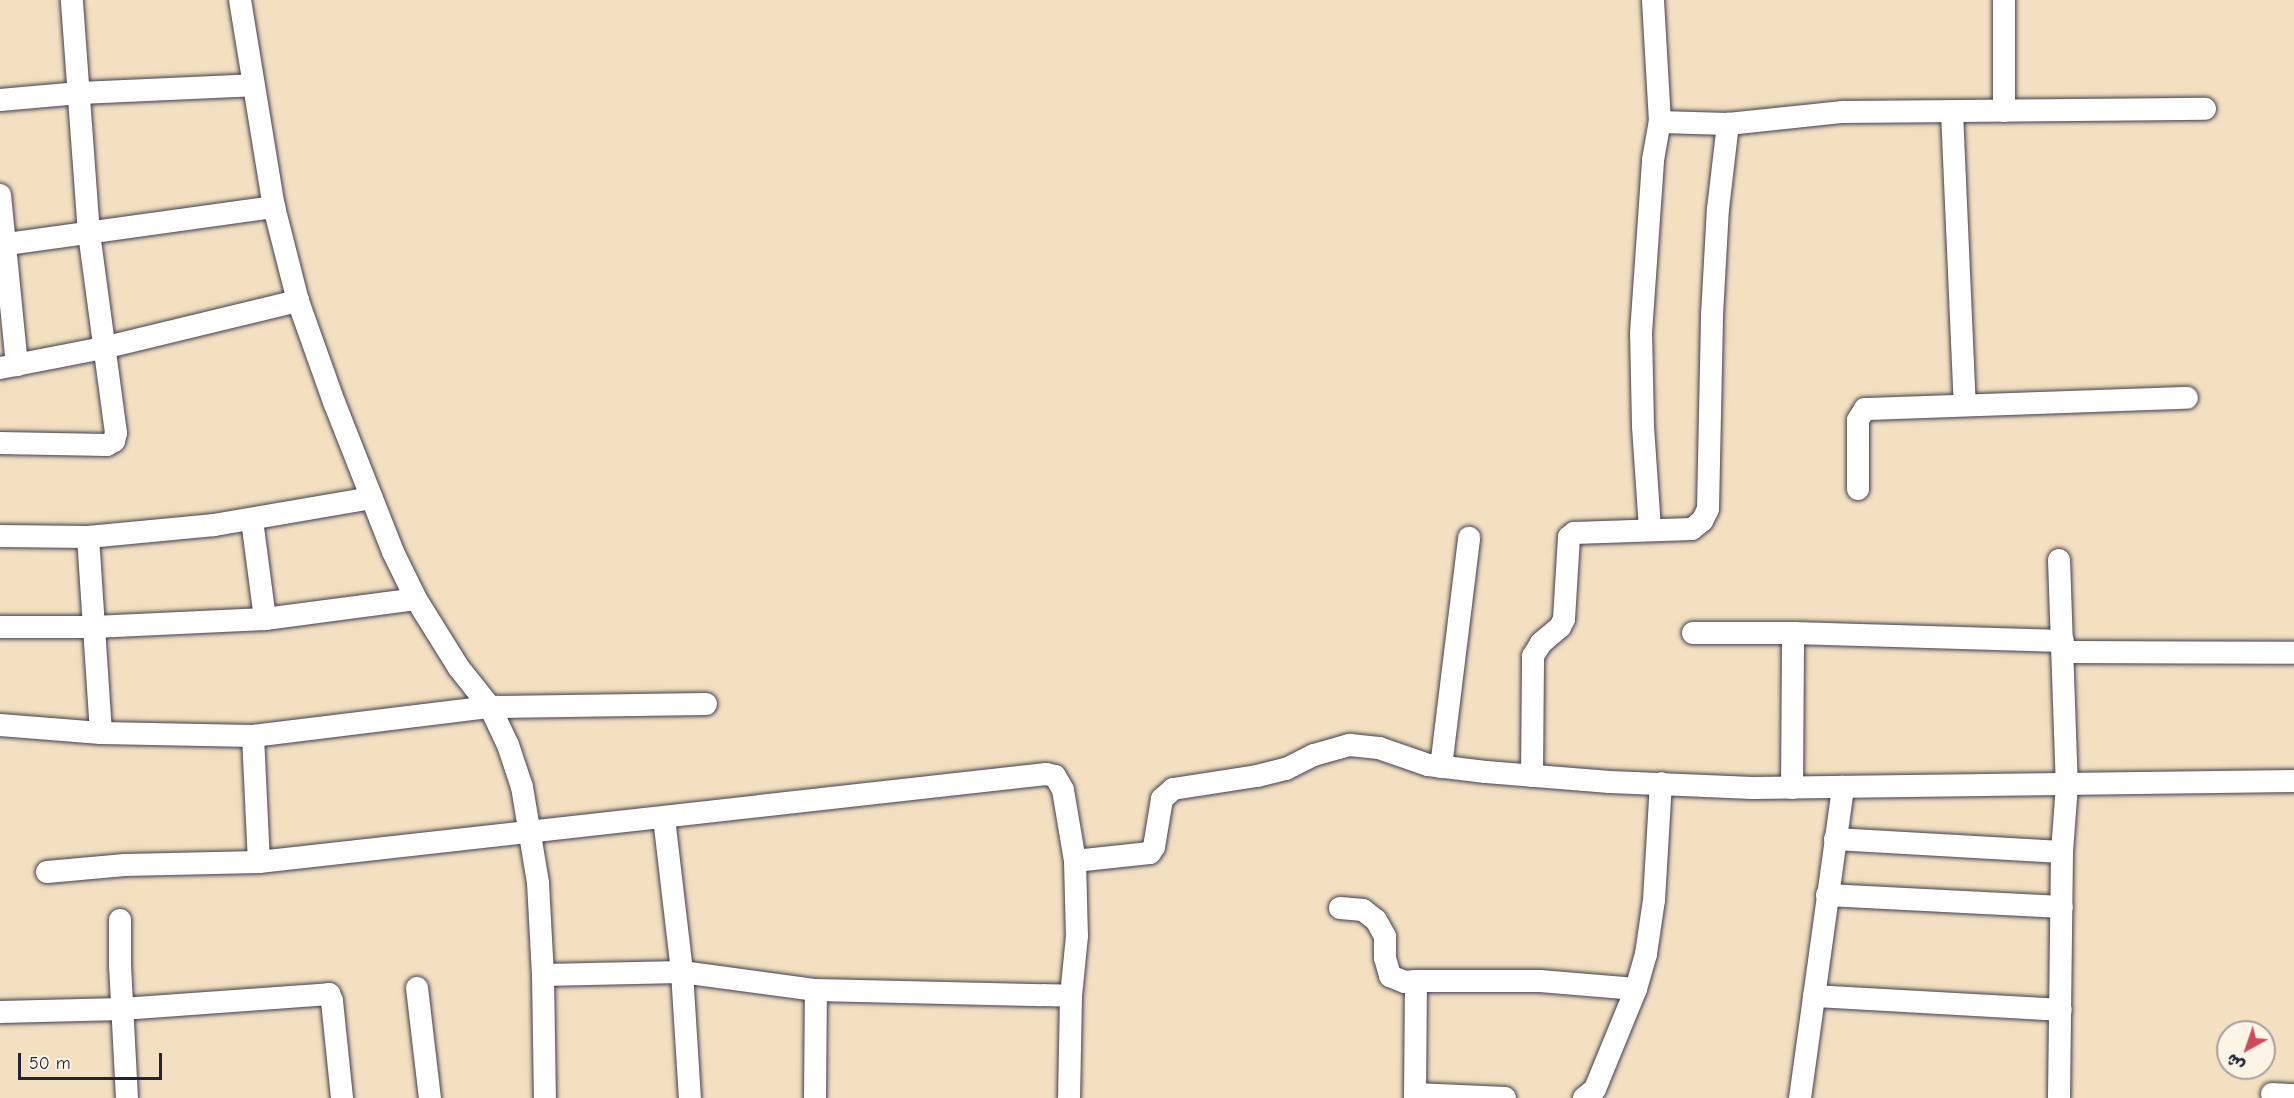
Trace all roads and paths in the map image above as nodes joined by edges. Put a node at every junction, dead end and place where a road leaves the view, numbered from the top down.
1 (72, 0) edge
2 (240, 0) edge
3 (1653, 0) edge
4 (2004, 0) edge
5 (254, 85) junction
6 (80, 93) junction
7 (0, 100) edge
8 (2205, 109) dead end
9 (2004, 111) junction
10 (1952, 112) junction
11 (1660, 122) junction
12 (1728, 124) junction
13 (0, 195) edge
14 (274, 207) junction
15 (89, 234) junction
16 (2, 244) edge
17 (298, 300) junction
18 (103, 348) junction
19 (8, 366) edge
20 (2187, 398) dead end
21 (1965, 404) junction
22 (0, 443) edge
23 (1858, 489) dead end
24 (372, 498) junction
25 (252, 520) junction
26 (1650, 529) junction
27 (0, 536) edge
28 (88, 537) junction
29 (1469, 538) dead end
30 (2059, 560) dead end
31 (416, 599) junction
32 (266, 619) junction
33 (0, 627) edge
34 (94, 627) junction
35 (1694, 633) dead end
36 (1793, 633) junction
37 (2063, 646) junction
38 (2294, 652) edge
39 (706, 704) dead end
40 (490, 707) junction
41 (0, 725) edge
42 (101, 733) junction
43 (253, 736) junction
44 (1441, 767) junction
45 (1532, 776) junction
46 (2294, 781) edge
47 (1662, 783) junction
48 (2067, 785) junction
49 (1792, 788) junction
50 (1843, 788) junction
51 (664, 818) junction
52 (531, 834) junction
53 (1835, 839) junction
54 (2062, 852) junction
55 (1075, 861) junction
56 (259, 862) junction
57 (47, 872) dead end
58 (1827, 895) junction
59 (2062, 907) junction
60 (1340, 908) dead end
61 (120, 920) dead end
62 (682, 972) junction
63 (543, 975) junction
64 (1416, 981) junction
65 (417, 988) dead end
66 (1636, 989) junction
67 (816, 990) junction
68 (1071, 996) junction
69 (1814, 996) junction
70 (122, 1009) junction
71 (2061, 1010) junction
72 (0, 1012) edge
73 (1415, 1096) edge
74 (127, 1098) edge
75 (342, 1098) edge
76 (430, 1098) edge
77 (545, 1098) edge
78 (690, 1098) edge
79 (815, 1098) edge
80 (1069, 1098) edge
81 (1505, 1098) edge
82 (1584, 1098) edge
83 (1800, 1098) edge
84 (2059, 1098) edge

1 - 6 street
2 - 5 street
3 - 11 street
4 - 9 street
5 - 6 street
5 - 14 street
6 - 7 street
6 - 15 street
8 - 9 street
9 - 10 street
10 - 12 street
10 - 21 street
11 - 12 street
11 - 26 street
12 - 26 street
13 - 16 street
14 - 15 street
14 - 17 street
15 - 16 street
15 - 18 street
16 - 19 street
17 - 18 street
17 - 24 street
18 - 19 street
18 - 22 street
20 - 21 street
21 - 23 street
24 - 25 street
24 - 31 street
25 - 28 street
25 - 32 street
26 - 45 street
27 - 28 street
28 - 34 street
29 - 44 street
30 - 37 street
31 - 32 street
31 - 40 street
32 - 34 street
33 - 34 street
34 - 42 street
35 - 36 street
36 - 37 street
36 - 49 street
37 - 38 street
37 - 48 street
39 - 40 street
40 - 43 street
40 - 52 street
41 - 42 street
42 - 43 street
43 - 56 street
44 - 45 street
44 - 55 street
45 - 47 street
46 - 48 street
47 - 49 street
47 - 66 street
48 - 50 street
48 - 54 street
49 - 50 street
50 - 53 street
51 - 52 street
51 - 55 street
51 - 62 street
52 - 56 street
52 - 63 street
53 - 54 street
53 - 58 street
54 - 59 street
55 - 68 street
56 - 57 street
58 - 59 street
58 - 69 street
59 - 71 street
60 - 64 street
61 - 70 street
62 - 63 street
62 - 67 street
62 - 78 street
63 - 77 street
64 - 66 street
64 - 73 street
65 - 76 street
66 - 82 street
67 - 68 street
67 - 79 street
68 - 80 street
69 - 71 street
69 - 83 street
70 - 72 street
70 - 74 street
70 - 75 street
71 - 84 street
73 - 81 street

